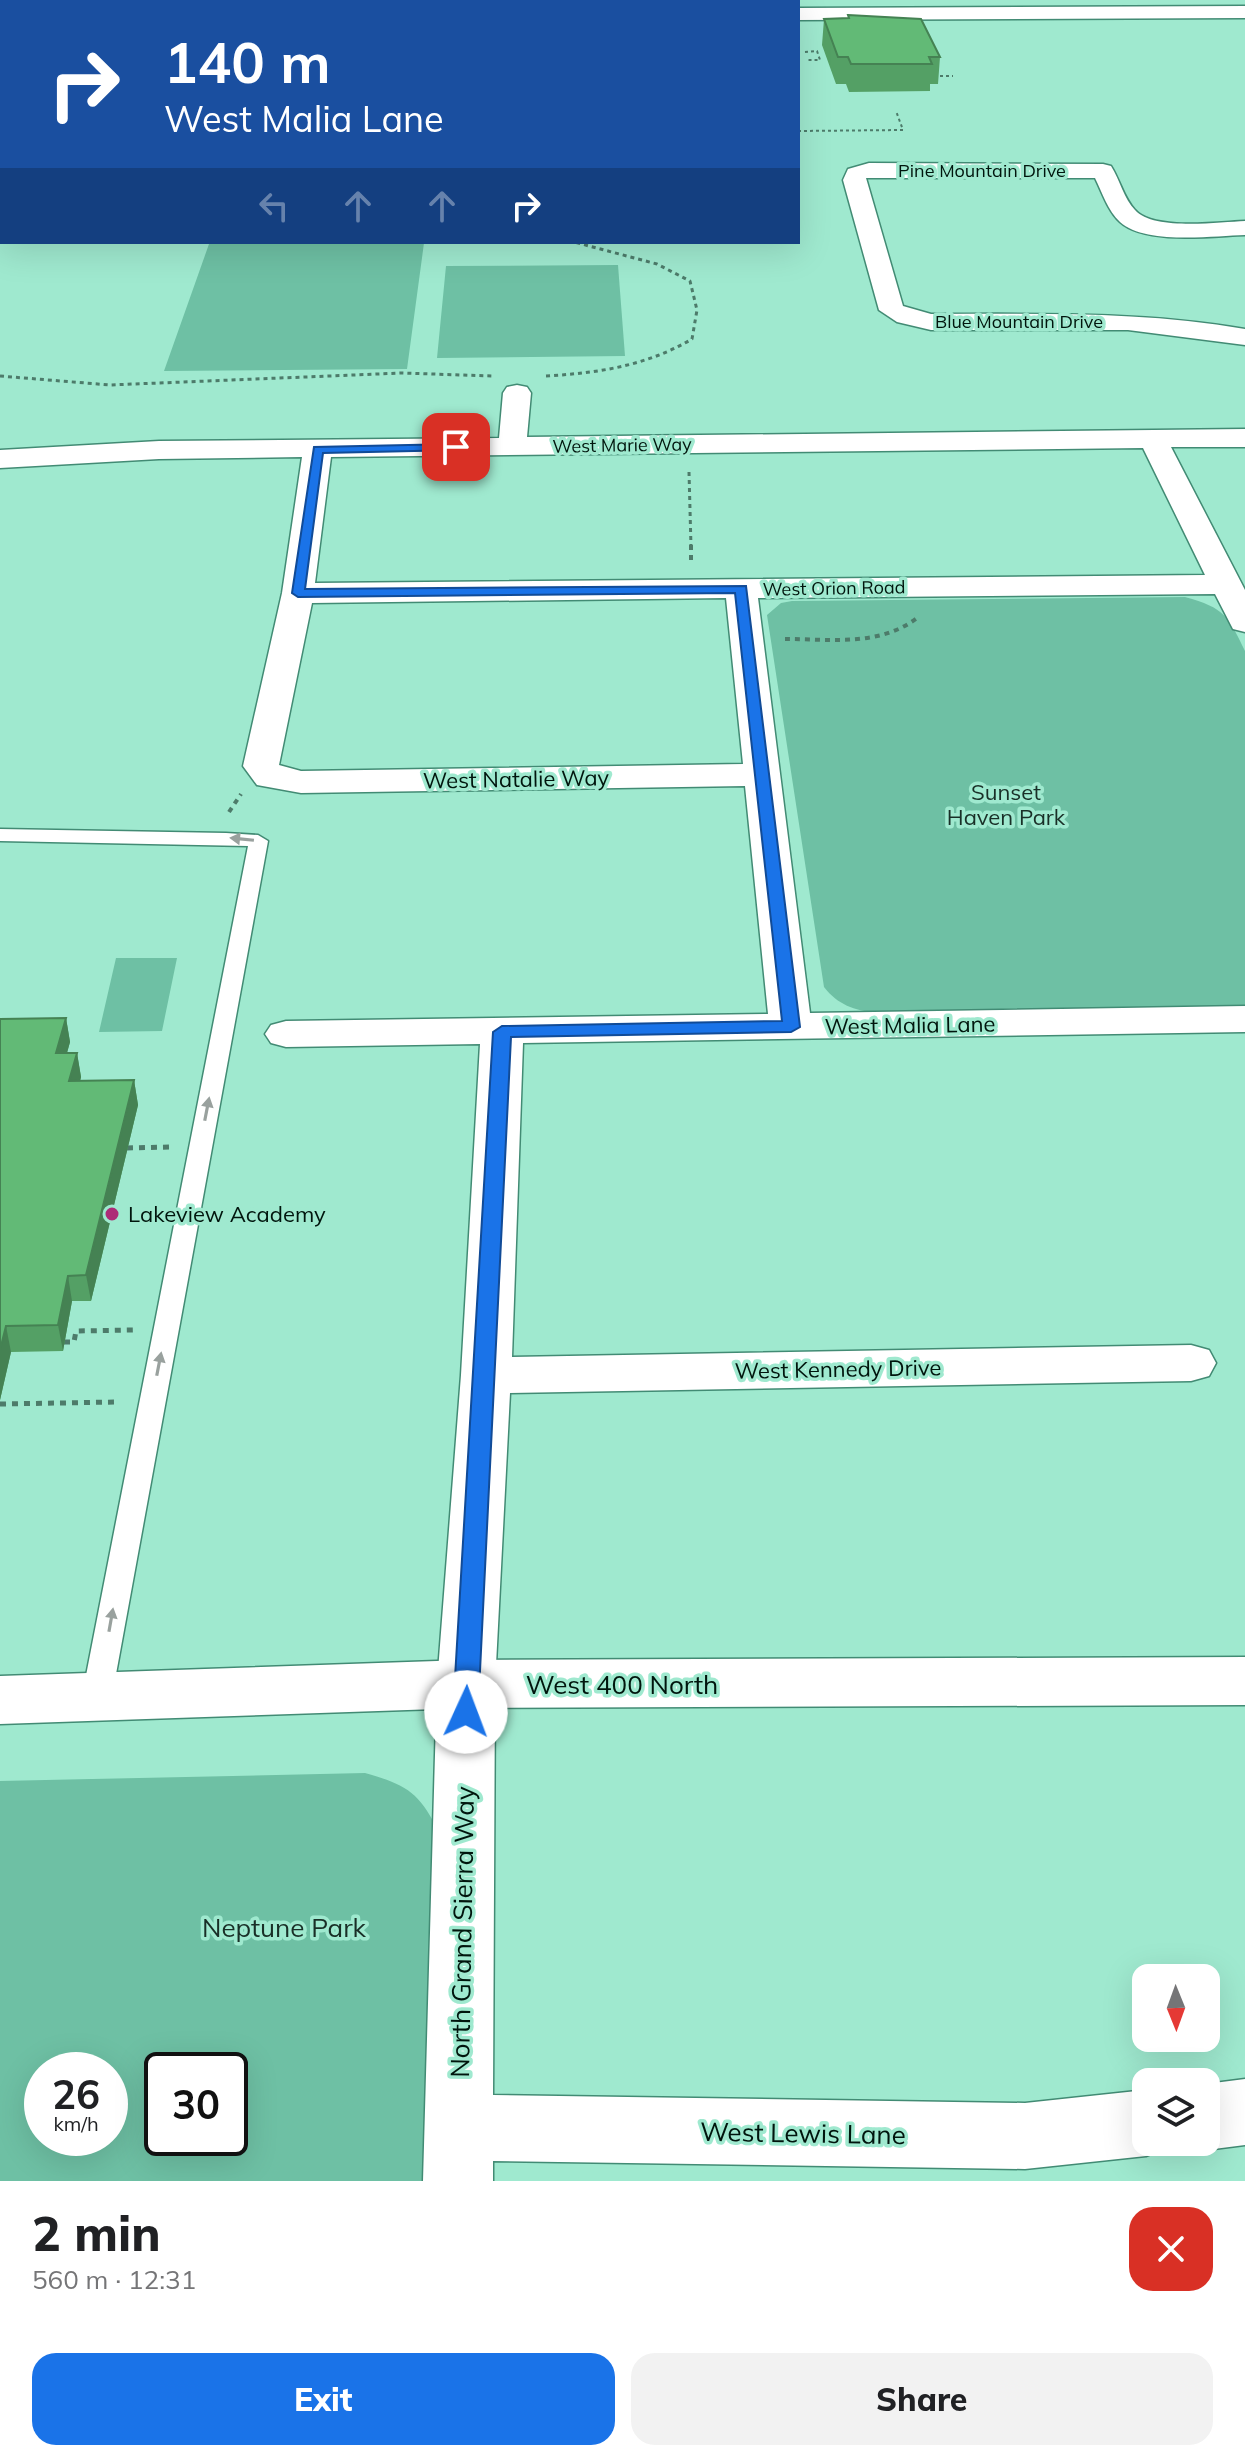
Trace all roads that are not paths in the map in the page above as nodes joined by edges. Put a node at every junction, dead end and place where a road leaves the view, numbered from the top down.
1 (1245, 12) edge
2 (800, 14) edge
3 (860, 172) joint
4 (1245, 228) edge
5 (1245, 337) edge
6 (518, 382) road end
7 (1152, 438) junction
8 (1245, 438) edge
9 (512, 447) junction
10 (318, 449) junction
11 (0, 459) edge
12 (1226, 584) junction
13 (741, 589) junction
14 (298, 593) junction
15 (1245, 622) edge
16 (763, 775) junction
17 (0, 835) edge
18 (1245, 1019) edge
19 (791, 1027) junction
20 (502, 1032) junction
21 (286, 1034) dead end
22 (1191, 1363) dead end
23 (486, 1375) junction
24 (1245, 1681) edge
25 (466, 1684) junction
26 (97, 1696) junction
27 (0, 1700) edge
28 (1132, 2125) edge
29 (458, 2154) edge

1 - 2 street
3 - 4 street, Pine Mountain Drive
3 - 5 street, Blue Mountain Drive
6 - 9 street
7 - 8 street, West Marie Way
7 - 9 street, West Marie Way
7 - 12 street
9 - 10 street, West Marie Way
10 - 11 street, West Marie Way
10 - 14 street
12 - 13 street, West Orion Road
12 - 15 street
13 - 14 street, West Orion Road
13 - 16 street
14 - 16 street, West Natalie Way
16 - 19 street
26 -> 17 lane
18 - 19 street, West Malia Lane
19 - 20 street, West Malia Lane
20 - 21 street, West Malia Lane
20 - 23 street, North Grand Sierra Way
22 - 23 street, West Kennedy Drive
23 - 25 street, North Grand Sierra Way
24 - 25 street, West 400 North
25 - 26 street, West 400 North
25 - 29 street, North Grand Sierra Way
26 - 27 street, West 400 North
28 - 29 street, West Lewis Lane

